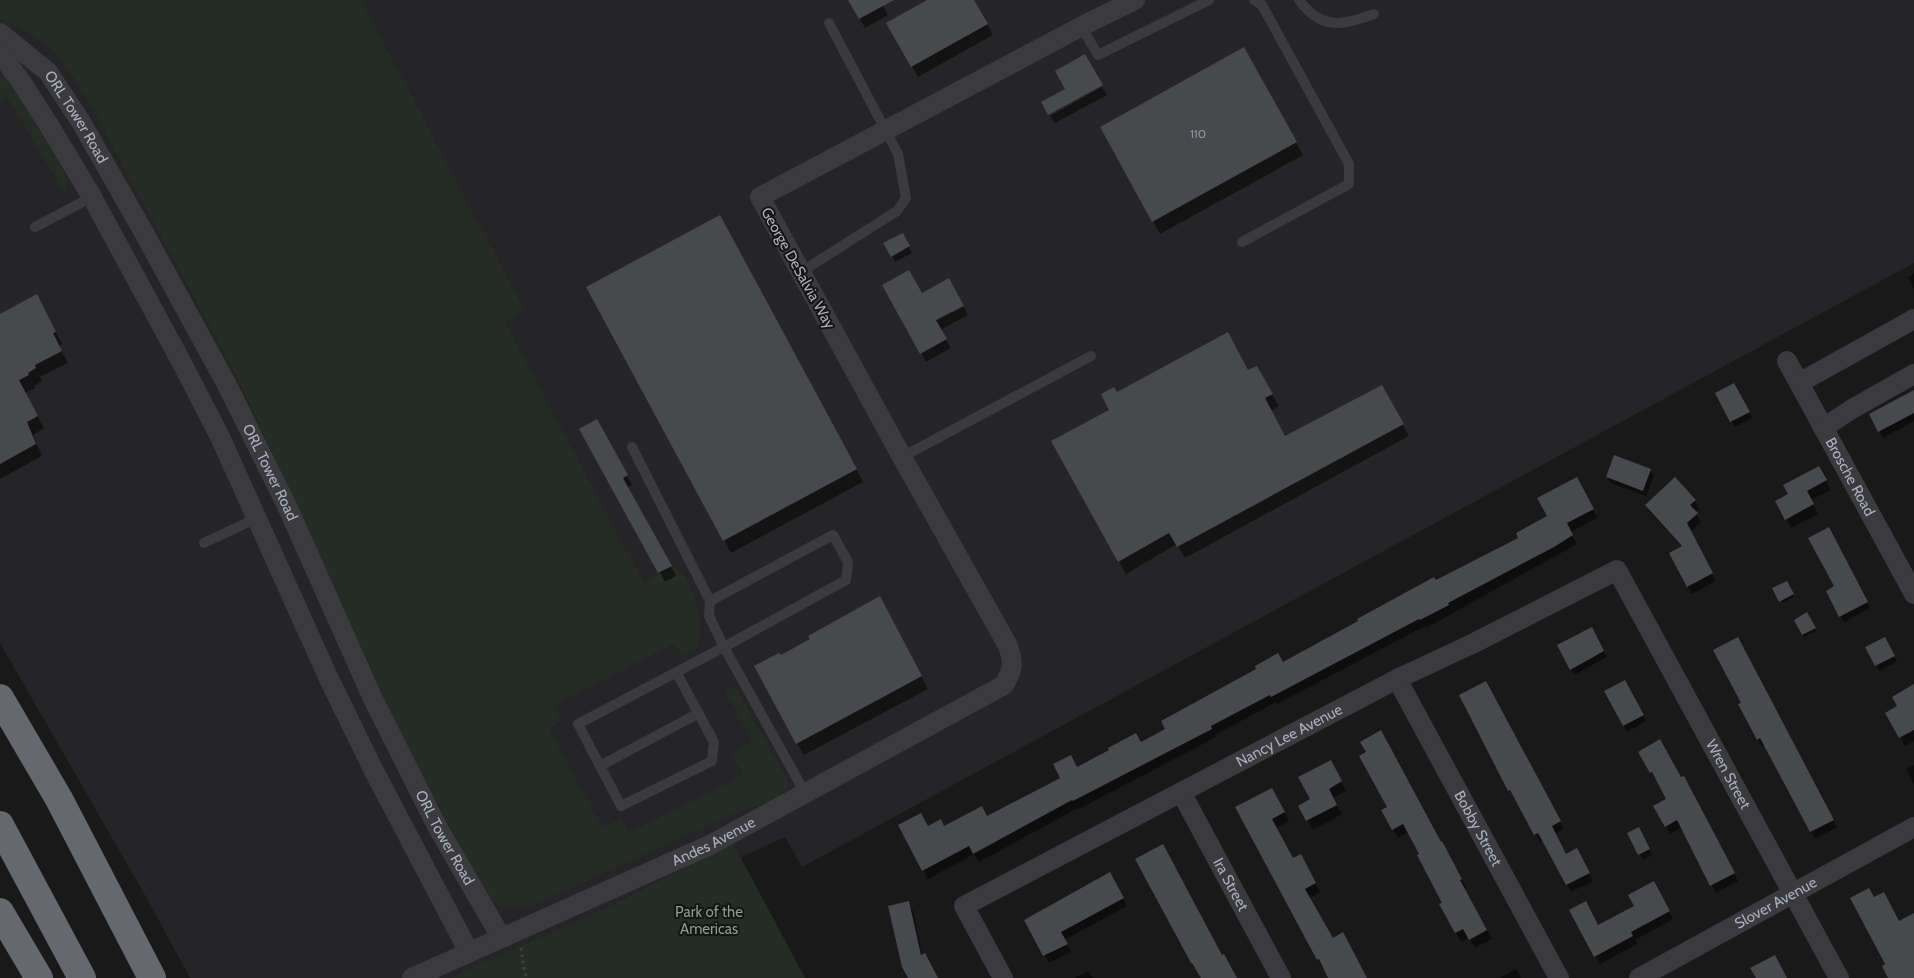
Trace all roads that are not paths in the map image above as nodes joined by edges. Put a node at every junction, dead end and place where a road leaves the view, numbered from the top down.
1 (1136, 0) edge
2 (1209, 0) edge
3 (1254, 0) edge
4 (1299, 0) edge
5 (1374, 14) dead end
6 (829, 23) dead end
7 (1081, 26) junction
8 (0, 33) edge
9 (0, 53) edge
10 (885, 131) junction
11 (116, 184) junction
12 (92, 197) junction
13 (35, 227) dead end
14 (1242, 242) dead end
15 (801, 272) junction
16 (1914, 319) edge
17 (1091, 356) dead end
18 (1787, 361) dead end
19 (1914, 374) edge
20 (1799, 383) junction
21 (1823, 428) junction
22 (632, 447) dead end
23 (902, 456) junction
24 (286, 504) junction
25 (256, 518) junction
26 (204, 543) dead end
27 (1617, 570) joint
28 (1914, 594) edge
29 (710, 601) junction
30 (724, 647) junction
31 (676, 672) junction
32 (1397, 679) junction
33 (1004, 685) joint
34 (0, 698) edge
35 (699, 714) junction
36 (600, 766) junction
37 (1181, 792) junction
38 (805, 794) junction
39 (0, 825) edge
40 (1914, 827) edge
41 (1793, 893) junction
42 (0, 912) edge
43 (508, 934) junction
44 (469, 952) junction
45 (39, 978) edge
46 (82, 978) edge
47 (152, 978) edge
48 (412, 978) edge
49 (1003, 978) edge
50 (1281, 978) edge
51 (1559, 978) edge
52 (1639, 978) edge
53 (1839, 978) edge

1 - 7 street, George DeSalvia Way
2 - 7 lane
3 - 14 lane
4 - 5 lane
6 - 10 lane
7 - 10 street, George DeSalvia Way
8 - 11 street, ORL Tower Road
9 - 12 street, ORL Tower Road
10 - 15 lane
10 - 15 street, George DeSalvia Way
11 - 12 street
11 - 24 street, ORL Tower Road
12 - 13 lane
12 - 25 street, ORL Tower Road
15 - 23 street, George DeSalvia Way
16 - 20 street
17 - 23 lane
18 - 20 street, Brosche Road
19 - 21 street
20 - 21 street, Brosche Road
21 - 28 street, Brosche Road
22 - 29 lane
23 - 33 street, George DeSalvia Way
24 - 25 street
24 - 43 street, ORL Tower Road
25 - 26 lane
25 - 44 street, ORL Tower Road
27 - 32 street, Nancy Lee Avenue
27 - 41 street, Wren Street
29 - 30 lane
29 - 30 lane
30 - 31 lane
30 - 38 lane
31 - 35 lane
31 - 36 lane
32 - 37 street, Nancy Lee Avenue
32 - 51 street, Bobby Street
33 - 38 street, Andes Avenue
34 - 47 highway
35 - 36 lane
35 - 36 lane
37 - 49 street, Nancy Lee Avenue
37 - 50 street, Ira Street
38 - 43 street, Andes Avenue
39 - 46 highway
40 - 41 street, Slover Avenue
41 - 52 street, Slover Avenue
41 - 53 street, Wren Street
42 - 45 highway
43 - 44 street, Andes Avenue
44 - 48 street, Andes Avenue

